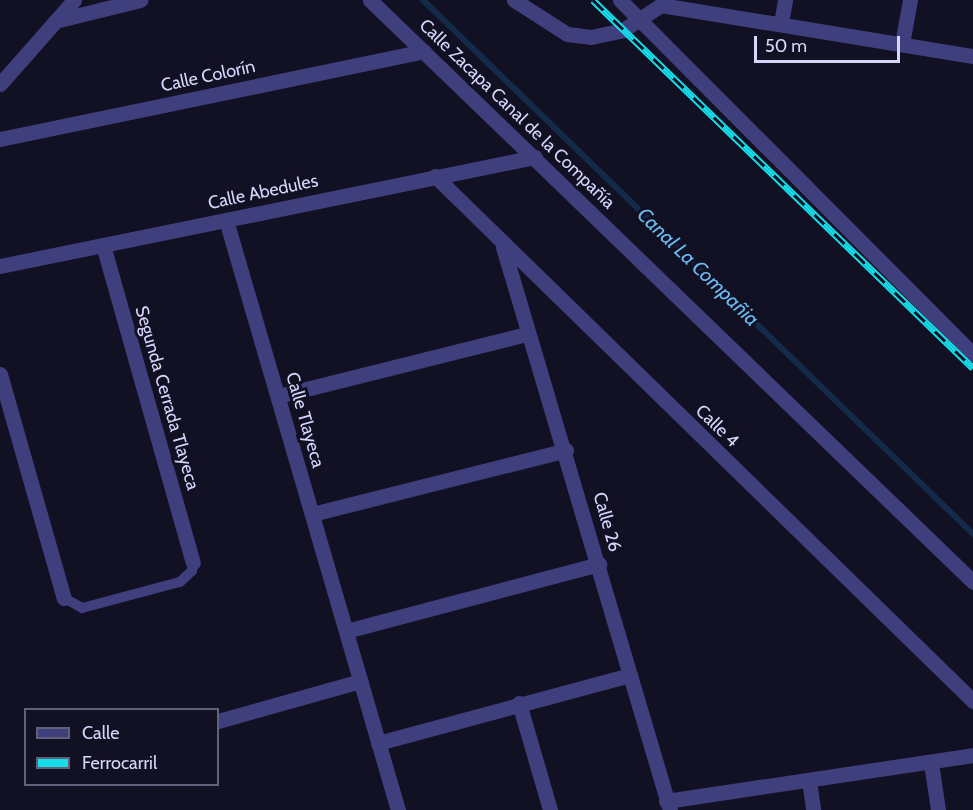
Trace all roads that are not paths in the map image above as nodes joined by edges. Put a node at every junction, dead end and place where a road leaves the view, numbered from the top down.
1 (74, 0) edge
2 (140, 0) edge
3 (370, 0) edge
4 (514, 0) edge
5 (620, 0) edge
6 (785, 0) edge
7 (910, 0) edge
8 (661, 3) edge
9 (638, 17) junction
10 (55, 21) junction
11 (781, 22) junction
12 (902, 44) junction
13 (424, 51) junction
14 (973, 56) edge
15 (0, 84) edge
16 (0, 140) edge
17 (535, 157) junction
18 (435, 176) junction
19 (226, 220) junction
20 (103, 245) junction
21 (503, 245) junction
22 (0, 266) edge
23 (526, 334) junction
24 (973, 354) edge
25 (0, 374) edge
26 (278, 396) junction
27 (566, 450) junction
28 (312, 514) junction
29 (193, 562) joint
30 (599, 564) junction
31 (973, 582) edge
32 (64, 598) joint
33 (346, 632) junction
34 (630, 675) junction
35 (360, 681) junction
36 (973, 701) edge
37 (519, 703) junction
38 (219, 721) edge
39 (378, 743) junction
40 (973, 755) edge
41 (931, 763) junction
42 (808, 780) junction
43 (668, 805) edge
44 (398, 810) edge
45 (550, 810) edge
46 (813, 810) edge
47 (938, 810) edge

1 - 10 street
2 - 10 street
3 - 13 street, Calle Zacapa Canal de la Compañía
4 - 9 street
5 - 9 street
6 - 11 street
7 - 12 street
8 - 9 street
8 - 11 street
9 - 24 street
10 - 15 street
11 - 12 street
12 - 14 street
13 - 16 street, Calle Colorín
13 - 17 street, Calle Zacapa Canal de la Compañía
17 - 18 street, Calle Abedules
17 - 31 street, Calle Zacapa Canal de la Compañía
18 - 19 street, Calle Abedules
18 - 21 street, Calle 4
19 - 20 street, Calle Abedules
19 - 26 street, Calle Tlayeca
20 - 22 street, Calle Abedules
20 - 29 street, Segunda Cerrada Tlayeca
21 - 23 street, Calle 26
21 - 36 street, Calle 4
23 - 26 street
23 - 27 street, Calle 26
25 - 32 street
26 - 28 street, Calle Tlayeca
27 - 28 street
27 - 30 street, Calle 26
28 - 33 street, Calle Tlayeca
29 - 32 lane
30 - 33 street
30 - 34 street, Calle 26
33 - 35 street, Calle Tlayeca
34 - 37 street
34 - 43 street, Calle 26
35 - 38 street
35 - 39 street, Calle Tlayeca
37 - 39 street
37 - 45 street
39 - 44 street, Calle Tlayeca
40 - 41 street
41 - 42 street
41 - 47 street
42 - 43 street
42 - 46 street

